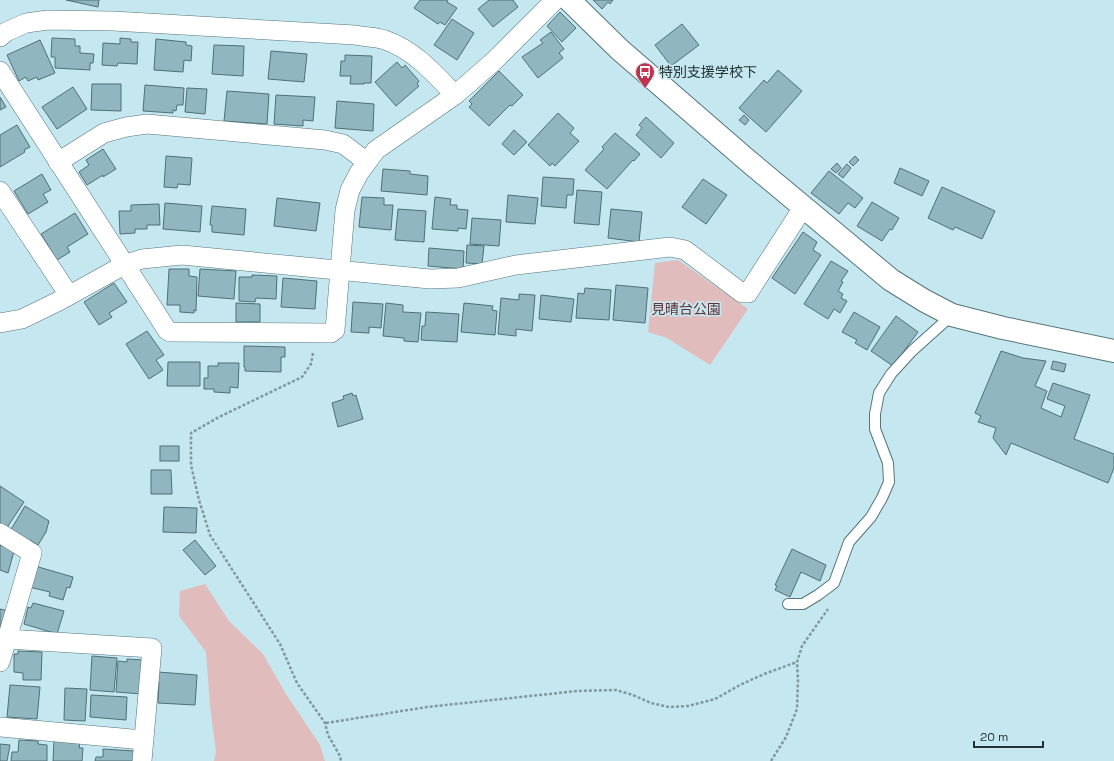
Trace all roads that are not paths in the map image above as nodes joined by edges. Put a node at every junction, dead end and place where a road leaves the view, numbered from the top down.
1 (555, 0) edge
2 (569, 0) edge
3 (0, 37) edge
4 (0, 71) edge
5 (455, 95) junction
6 (58, 162) junction
7 (367, 162) junction
8 (0, 191) edge
9 (804, 206) junction
10 (124, 265) junction
11 (340, 270) junction
12 (69, 295) junction
13 (952, 315) junction
14 (0, 323) edge
15 (1114, 351) edge
16 (0, 533) edge
17 (788, 604) dead end
18 (7, 639) junction
19 (0, 662) edge
20 (0, 727) edge
21 (143, 740) junction
22 (142, 761) edge

1 - 5 street
2 - 9 street
3 - 5 street
4 - 6 street
5 - 7 street
6 - 7 street
6 - 10 street
7 - 11 street
8 - 12 street
9 - 11 street
9 - 13 street
10 - 11 street
10 - 11 street
10 - 12 street
12 - 14 street
13 - 15 street
13 - 17 lane
16 - 18 street
18 - 19 street
18 - 21 street
20 - 21 street
21 - 22 street

